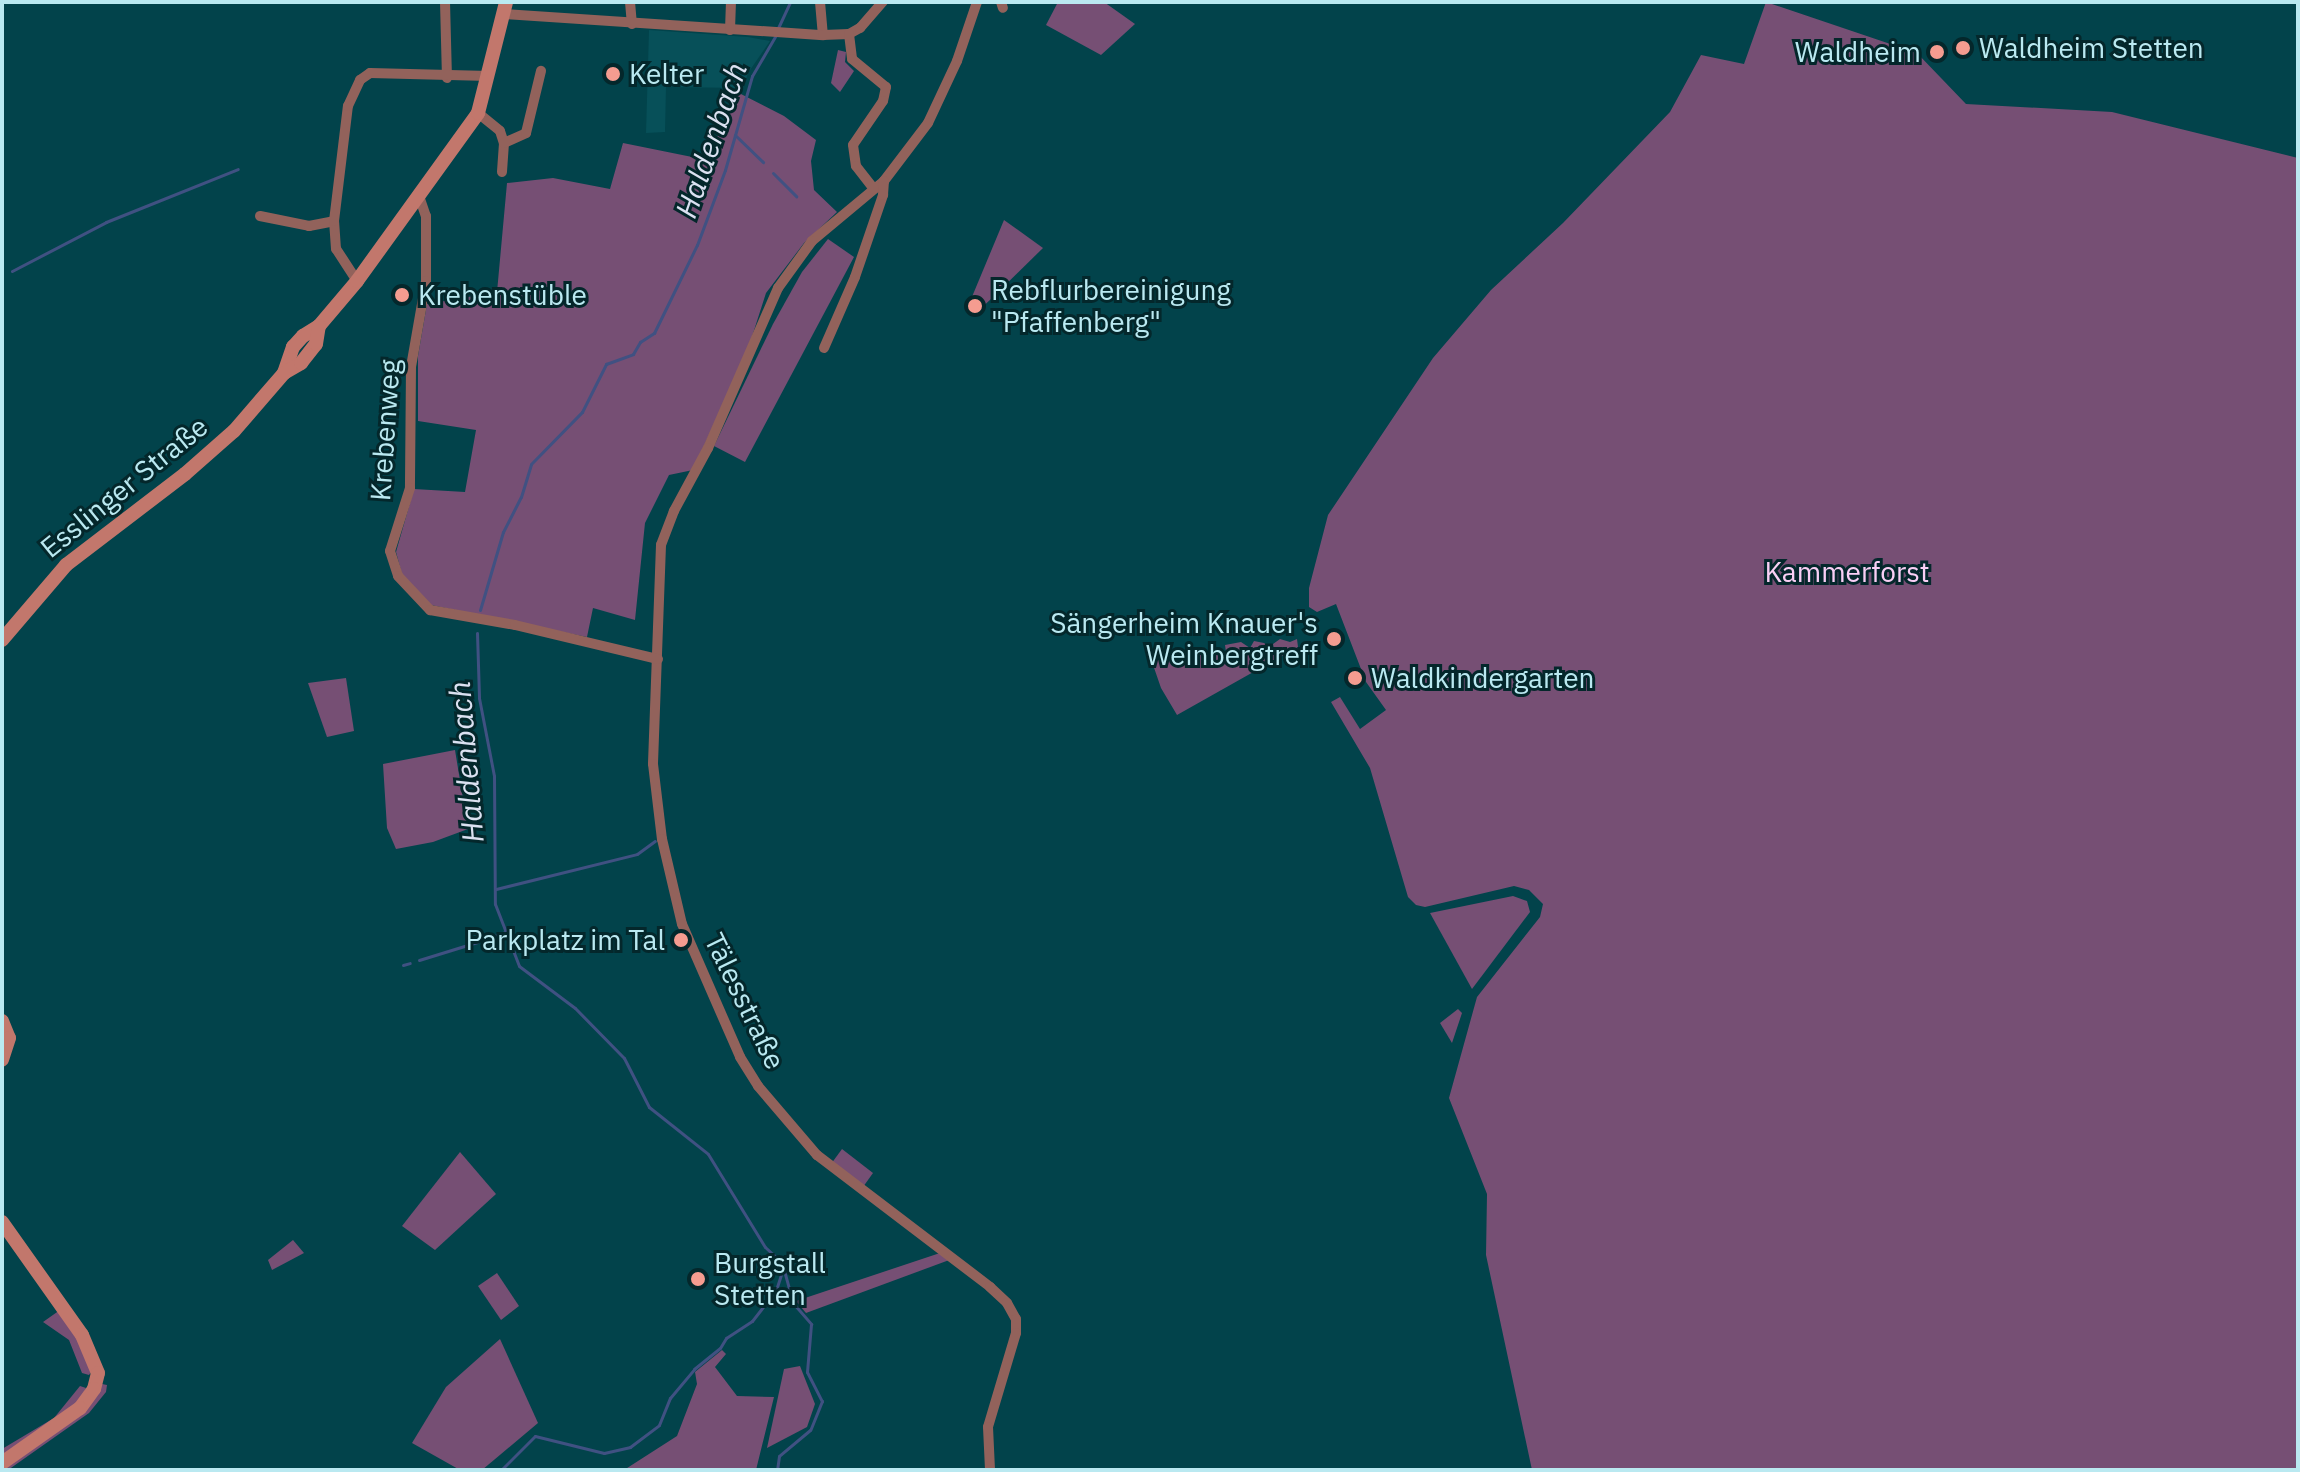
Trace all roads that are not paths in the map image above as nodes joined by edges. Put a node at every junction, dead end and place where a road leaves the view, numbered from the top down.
1 (445, 2) edge
2 (630, 2) edge
3 (731, 2) edge
4 (820, 2) edge
5 (883, 2) edge
6 (977, 2) edge
7 (506, 8) edge
8 (632, 24) junction
9 (730, 30) junction
10 (849, 34) junction
11 (823, 35) junction
12 (541, 71) dead end
13 (489, 76) junction
14 (447, 78) junction
15 (478, 113) junction
16 (504, 143) junction
17 (502, 172) dead end
18 (884, 181) junction
19 (874, 189) junction
20 (420, 199) junction
21 (260, 216) dead end
22 (334, 221) junction
23 (357, 281) junction
24 (824, 348) dead end
25 (2, 640) edge
26 (658, 659) junction
27 (2, 1021) edge
28 (2, 1060) edge
29 (2, 1222) edge
30 (2, 1463) edge
31 (990, 1470) edge

1 - 14 street
2 - 8 street
3 - 9 street
4 - 11 street
5 - 10 street
6 - 18 street
7 - 8 street
7 - 13 main road, Esslinger Straße
8 - 9 street
9 - 11 street
10 - 11 street
10 - 19 street
12 - 16 street
13 - 14 street
13 - 15 main road, Esslinger Straße
14 - 22 street
15 - 16 street
15 - 20 main road, Esslinger Straße
16 - 17 street
18 - 19 street, Tälesstraße
18 - 24 street
19 - 26 street, Tälesstraße
20 - 23 main road, Esslinger Straße
20 - 26 street, Krebenweg
21 - 22 street
22 - 23 street
23 - 25 main road, Esslinger Straße
26 - 31 street, Tälesstraße
27 - 28 main road
29 - 30 main road

